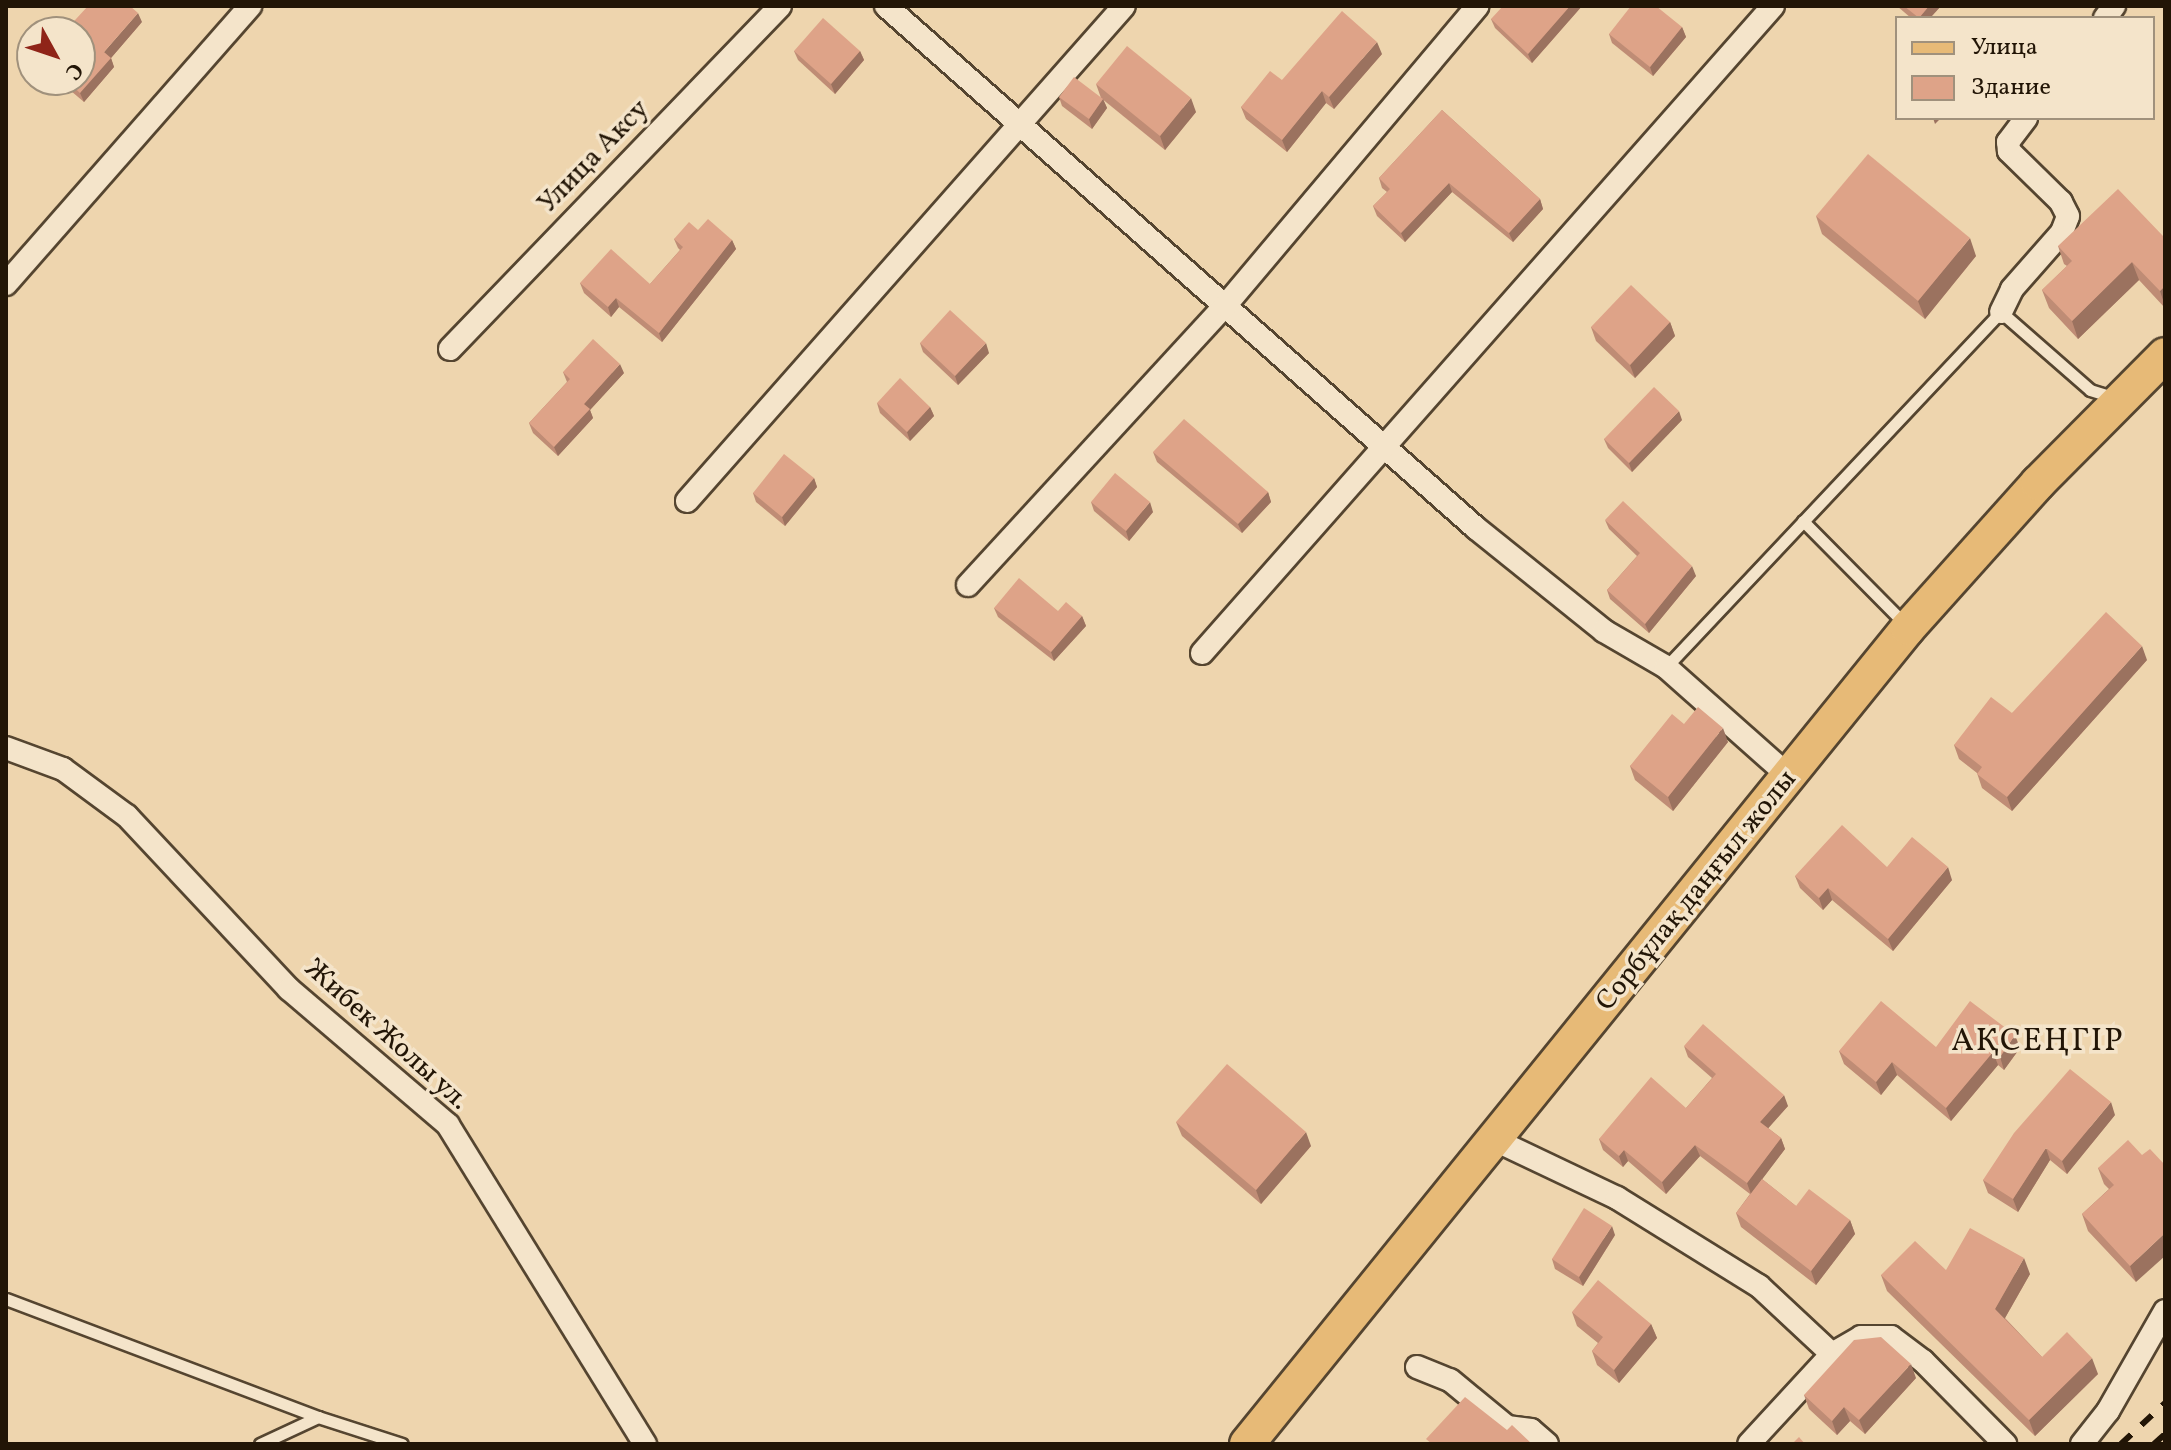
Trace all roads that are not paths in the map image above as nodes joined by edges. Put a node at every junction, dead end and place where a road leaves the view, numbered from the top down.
1 (250, 6) edge
2 (780, 6) edge
3 (886, 6) edge
4 (1124, 6) edge
5 (1478, 6) edge
6 (1773, 6) edge
7 (2024, 120) edge
8 (1021, 125) junction
9 (6, 284) edge
10 (1225, 306) junction
11 (2001, 312) junction
12 (450, 349) dead end
13 (2165, 355) edge
14 (2121, 399) junction
15 (1387, 449) junction
16 (687, 501) dead end
17 (1803, 521) junction
18 (968, 585) dead end
19 (1908, 628) junction
20 (1202, 653) dead end
21 (1666, 667) junction
22 (6, 748) edge
23 (1790, 777) junction
24 (1495, 1140) junction
25 (6, 1299) edge
26 (2165, 1311) edge
27 (1832, 1354) junction
28 (1417, 1367) dead end
29 (318, 1417) junction
30 (260, 1444) edge
31 (402, 1444) edge
32 (645, 1444) edge
33 (1247, 1444) edge
34 (1547, 1444) edge
35 (1749, 1444) edge
36 (2005, 1444) edge
37 (2082, 1444) edge

1 - 9 street
2 - 12 street, Улица Аксу
3 - 8 street
4 - 8 street
5 - 10 street
6 - 15 street
7 - 11 street
8 - 10 street
8 - 16 street
10 - 15 street
10 - 18 street
11 - 14 lane
11 - 17 lane
13 - 14 main road, Сорбұлақ даңғыл жолы
14 - 19 main road, Сорбұлақ даңғыл жолы
15 - 20 street
15 - 21 street
17 - 19 lane
17 - 21 lane
19 - 23 main road, Сорбұлақ даңғыл жолы
21 - 23 street
22 - 32 street, Жибек Жолы ул.
23 - 24 main road, Сорбұлақ даңғыл жолы
24 - 27 street
24 - 33 main road, Сорбұлақ даңғыл жолы
25 - 29 lane
26 - 37 street
27 - 35 street
27 - 36 street
28 - 34 street
29 - 30 lane
29 - 31 lane

